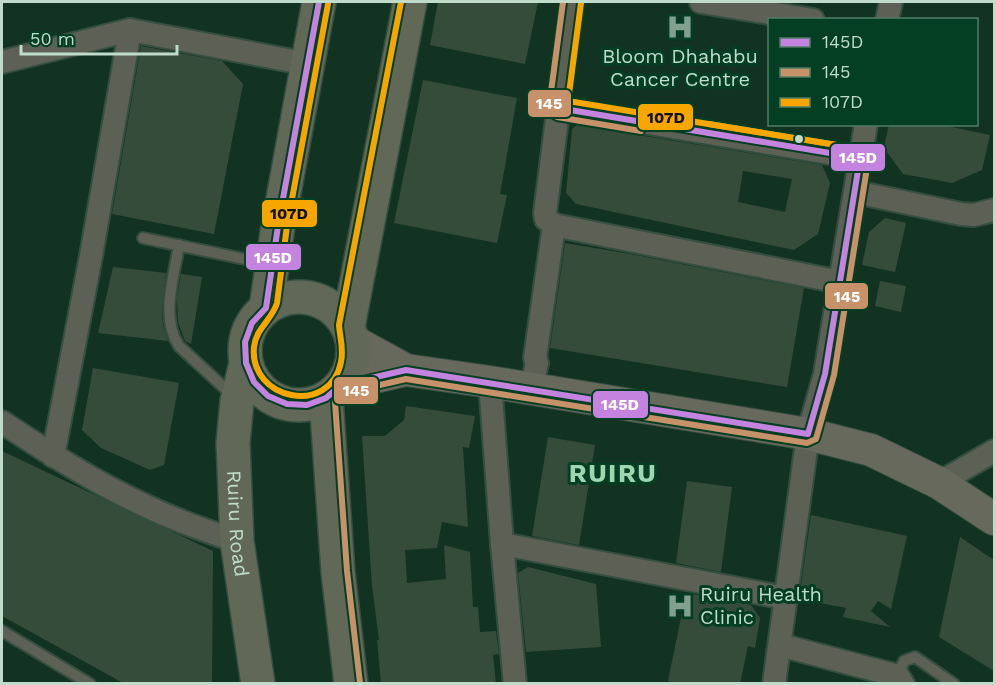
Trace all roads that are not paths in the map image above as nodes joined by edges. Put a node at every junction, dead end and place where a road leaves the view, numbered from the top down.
1 (319, 2) edge
2 (410, 2) edge
3 (572, 2) edge
4 (701, 2) edge
5 (891, 2) edge
6 (801, 18) edge
7 (887, 18) edge
8 (130, 30) junction
9 (2, 62) edge
10 (308, 64) junction
11 (558, 108) junction
12 (866, 126) edge
13 (860, 158) junction
14 (855, 192) junction
15 (994, 210) edge
16 (554, 225) junction
17 (143, 238) dead end
18 (179, 245) junction
19 (273, 265) junction
20 (840, 282) junction
21 (266, 308) junction
22 (351, 334) junction
23 (246, 363) junction
24 (406, 370) junction
25 (490, 382) junction
26 (531, 389) junction
27 (334, 392) junction
28 (237, 400) junction
29 (2, 422) edge
30 (808, 434) junction
31 (53, 456) junction
32 (991, 457) edge
33 (939, 483) junction
34 (994, 519) edge
35 (237, 541) junction
36 (502, 544) junction
37 (786, 598) junction
38 (2, 631) edge
39 (780, 645) junction
40 (900, 680) edge
41 (90, 684) edge
42 (258, 684) edge
43 (351, 684) edge
44 (515, 684) edge
45 (774, 684) edge
46 (954, 684) edge

1 - 10 main road
2 - 22 main road
3 - 11 street
4 - 6 street
5 - 7 street
8 - 9 street
8 - 10 street
8 - 31 street
10 - 19 main road
11 - 13 street
11 - 16 street
12 - 13 street
13 - 14 street
14 - 15 street
14 - 20 street
16 - 20 street
16 - 26 street
17 - 18 lane
18 - 19 lane
18 - 28 lane
19 - 21 main road
20 - 30 street
21 - 22 main road
21 - 23 main road
22 - 24 main road
22 - 27 main road
23 - 27 main road
23 - 28 main road, Ruiru Road
24 - 25 main road
24 - 27 main road
25 - 26 main road
25 - 36 street
26 - 30 main road
27 - 43 main road
28 - 35 main road, Ruiru Road
29 - 31 street
30 - 33 main road
30 - 37 street
31 - 35 street
32 - 33 street
33 - 34 main road
35 - 42 main road, Ruiru Road
36 - 37 street
36 - 44 street
37 - 39 street
38 - 41 lane
39 - 40 street
39 - 45 street
40 - 46 lane

